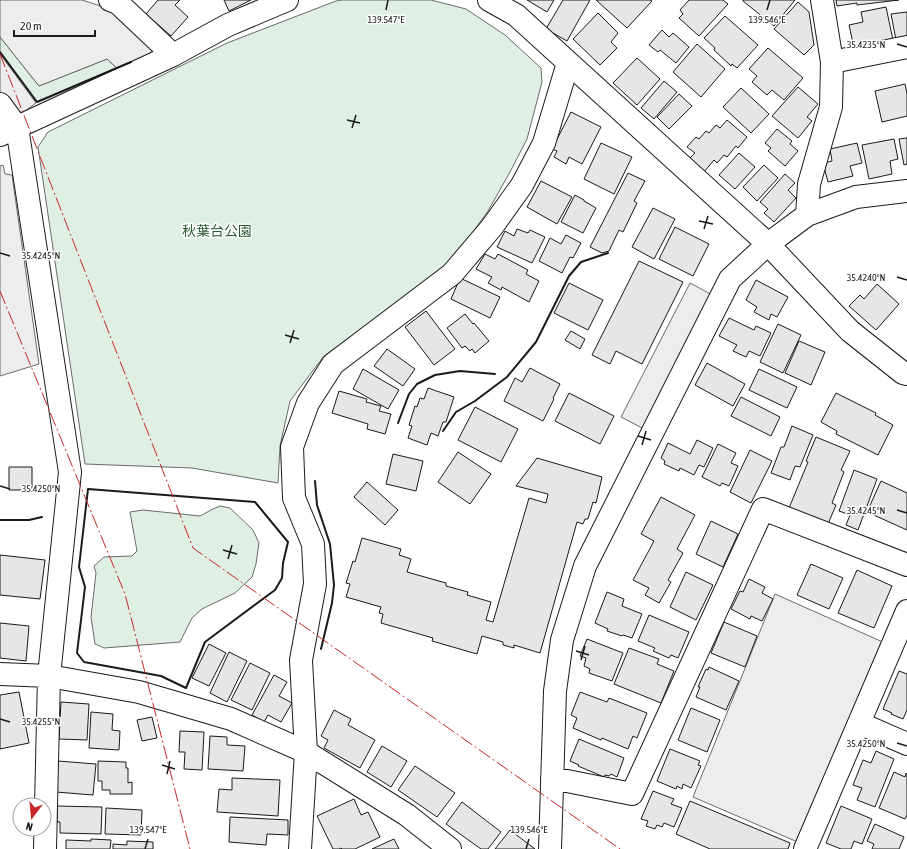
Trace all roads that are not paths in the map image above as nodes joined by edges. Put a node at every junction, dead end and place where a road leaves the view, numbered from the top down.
1 (110, 0) edge
2 (287, 0) edge
3 (489, 0) edge
4 (822, 0) edge
5 (907, 47) edge
6 (173, 55) junction
7 (832, 62) junction
8 (568, 63) junction
9 (0, 104) edge
10 (9, 131) edge
11 (907, 191) edge
12 (807, 215) junction
13 (768, 244) junction
14 (907, 374) edge
15 (907, 564) edge
16 (907, 612) edge
17 (901, 641) edge
18 (0, 674) edge
19 (49, 676) junction
20 (859, 723) junction
21 (907, 744) edge
22 (306, 752) junction
23 (552, 778) junction
24 (45, 849) edge
25 (300, 849) edge
26 (450, 849) edge
27 (550, 849) edge
28 (804, 849) edge

1 - 6 street
2 - 6 street
3 - 8 street
4 - 7 street
5 - 7 street
6 - 10 street
7 - 12 street
8 - 13 street
8 - 22 street
9 - 10 street
10 - 19 street
11 - 12 street
12 - 13 street
13 - 14 street
13 - 23 street
15 - 23 street
16 - 17 street
17 - 20 street
18 - 19 street
19 - 22 street
19 - 24 street
20 - 21 street
20 - 28 street
22 - 25 street
22 - 26 street
23 - 27 street

